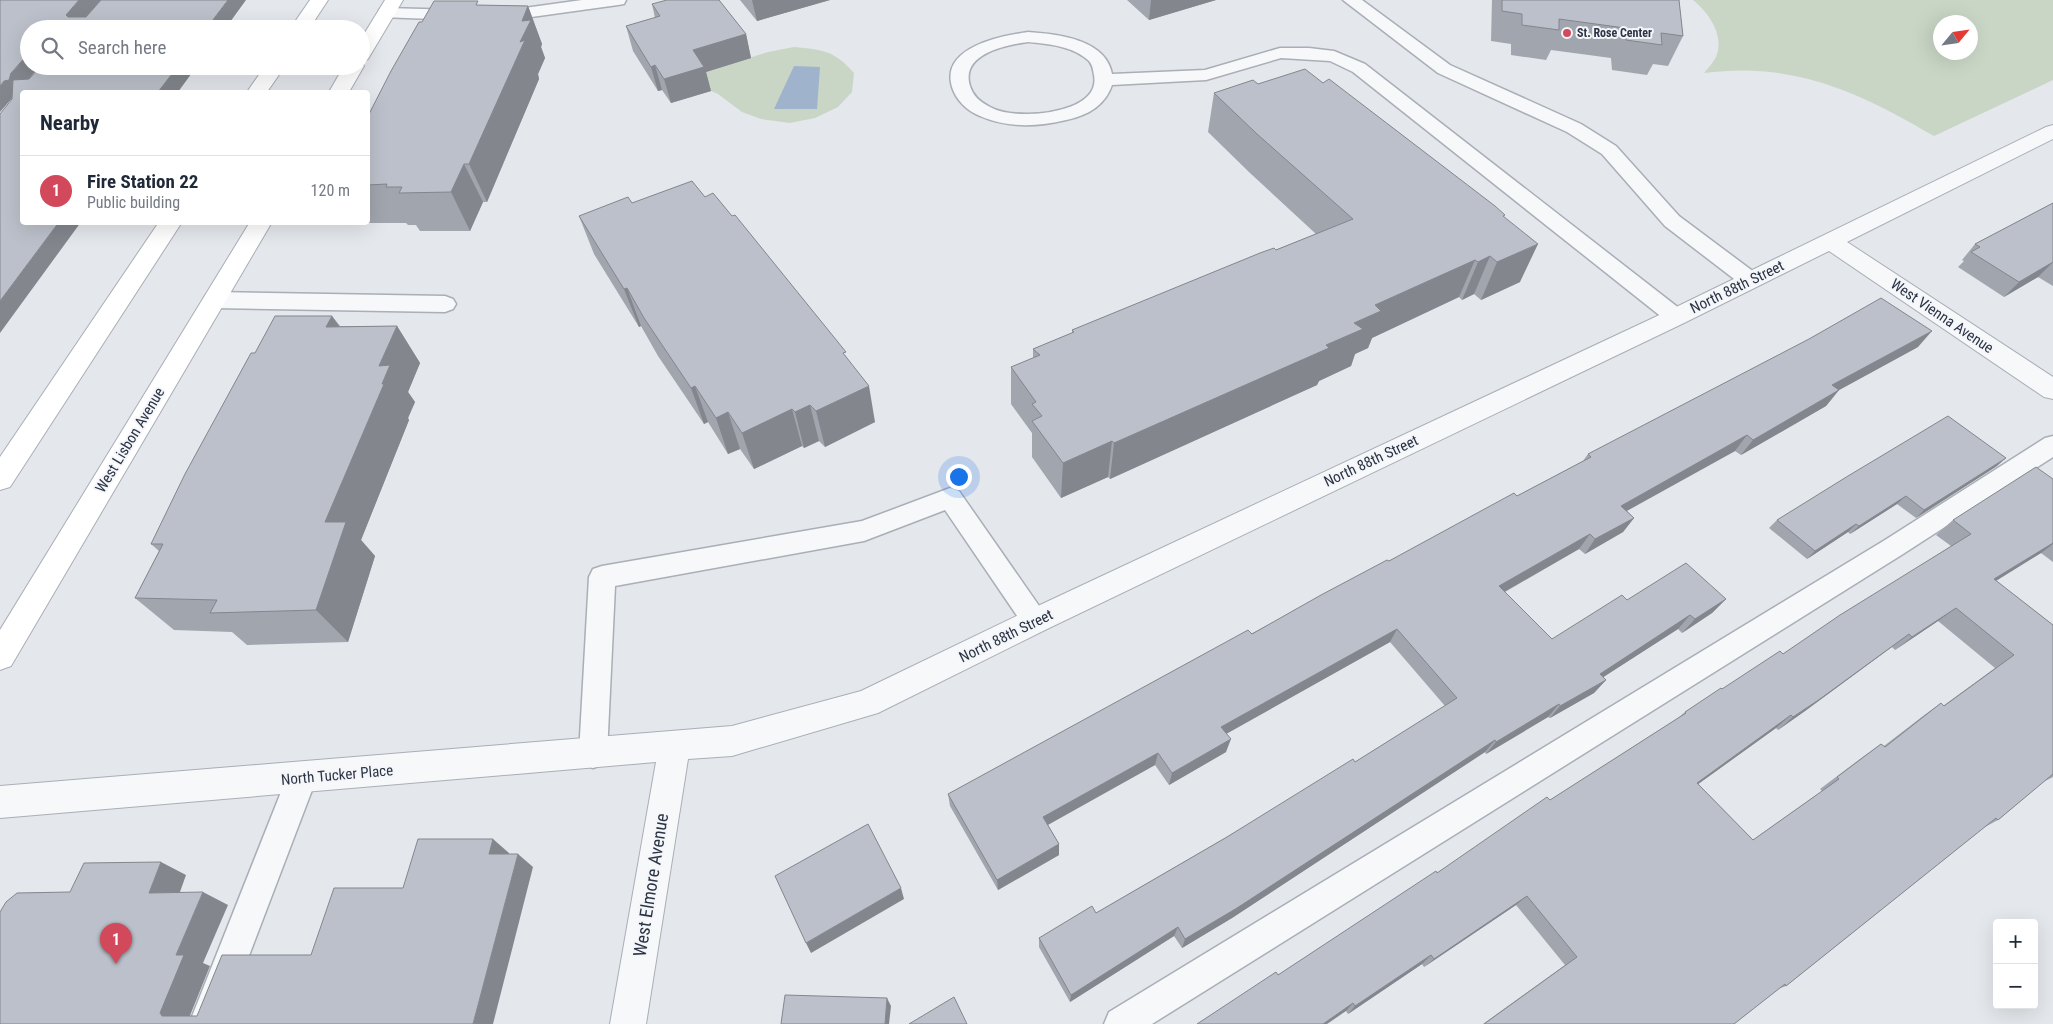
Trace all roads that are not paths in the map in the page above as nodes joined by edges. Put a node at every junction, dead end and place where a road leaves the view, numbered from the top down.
1 (319, 0) edge
2 (618, 0) edge
3 (1351, 0) edge
4 (390, 6) edge
5 (306, 20) edge
6 (370, 40) edge
7 (268, 75) edge
8 (349, 75) edge
9 (1104, 80) junction
10 (258, 90) edge
11 (340, 90) edge
12 (2053, 131) edge
13 (169, 225) edge
14 (259, 225) edge
15 (1830, 241) junction
16 (1750, 280) junction
17 (214, 300) junction
18 (445, 304) dead end
19 (1676, 317) junction
20 (2053, 390) edge
21 (2053, 445) edge
22 (0, 479) edge
23 (1035, 621) junction
24 (0, 657) edge
25 (674, 747) junction
26 (593, 754) junction
27 (302, 777) junction
28 (0, 802) edge
29 (206, 1024) edge
30 (628, 1024) edge
31 (1121, 1024) edge

1 - 5 main road
2 - 4 lane
3 - 16 lane
4 - 6 main road
7 - 10 main road
8 - 11 main road
9 - 9 lane
9 - 19 lane
12 - 15 street, North 88th Street
13 - 22 main road
14 - 17 main road, West Lisbon Avenue
15 - 16 street, North 88th Street
15 - 20 street, West Vienna Avenue
16 - 19 street, North 88th Street
17 - 18 lane
17 - 24 main road, West Lisbon Avenue
19 - 23 street, North 88th Street
21 - 31 lane
23 - 25 street, North 88th Street
23 - 26 lane
25 - 26 street, North Tucker Place
25 - 30 street, West Elmore Avenue
26 - 27 street, North Tucker Place
27 - 28 street, North Tucker Place
27 - 29 lane

